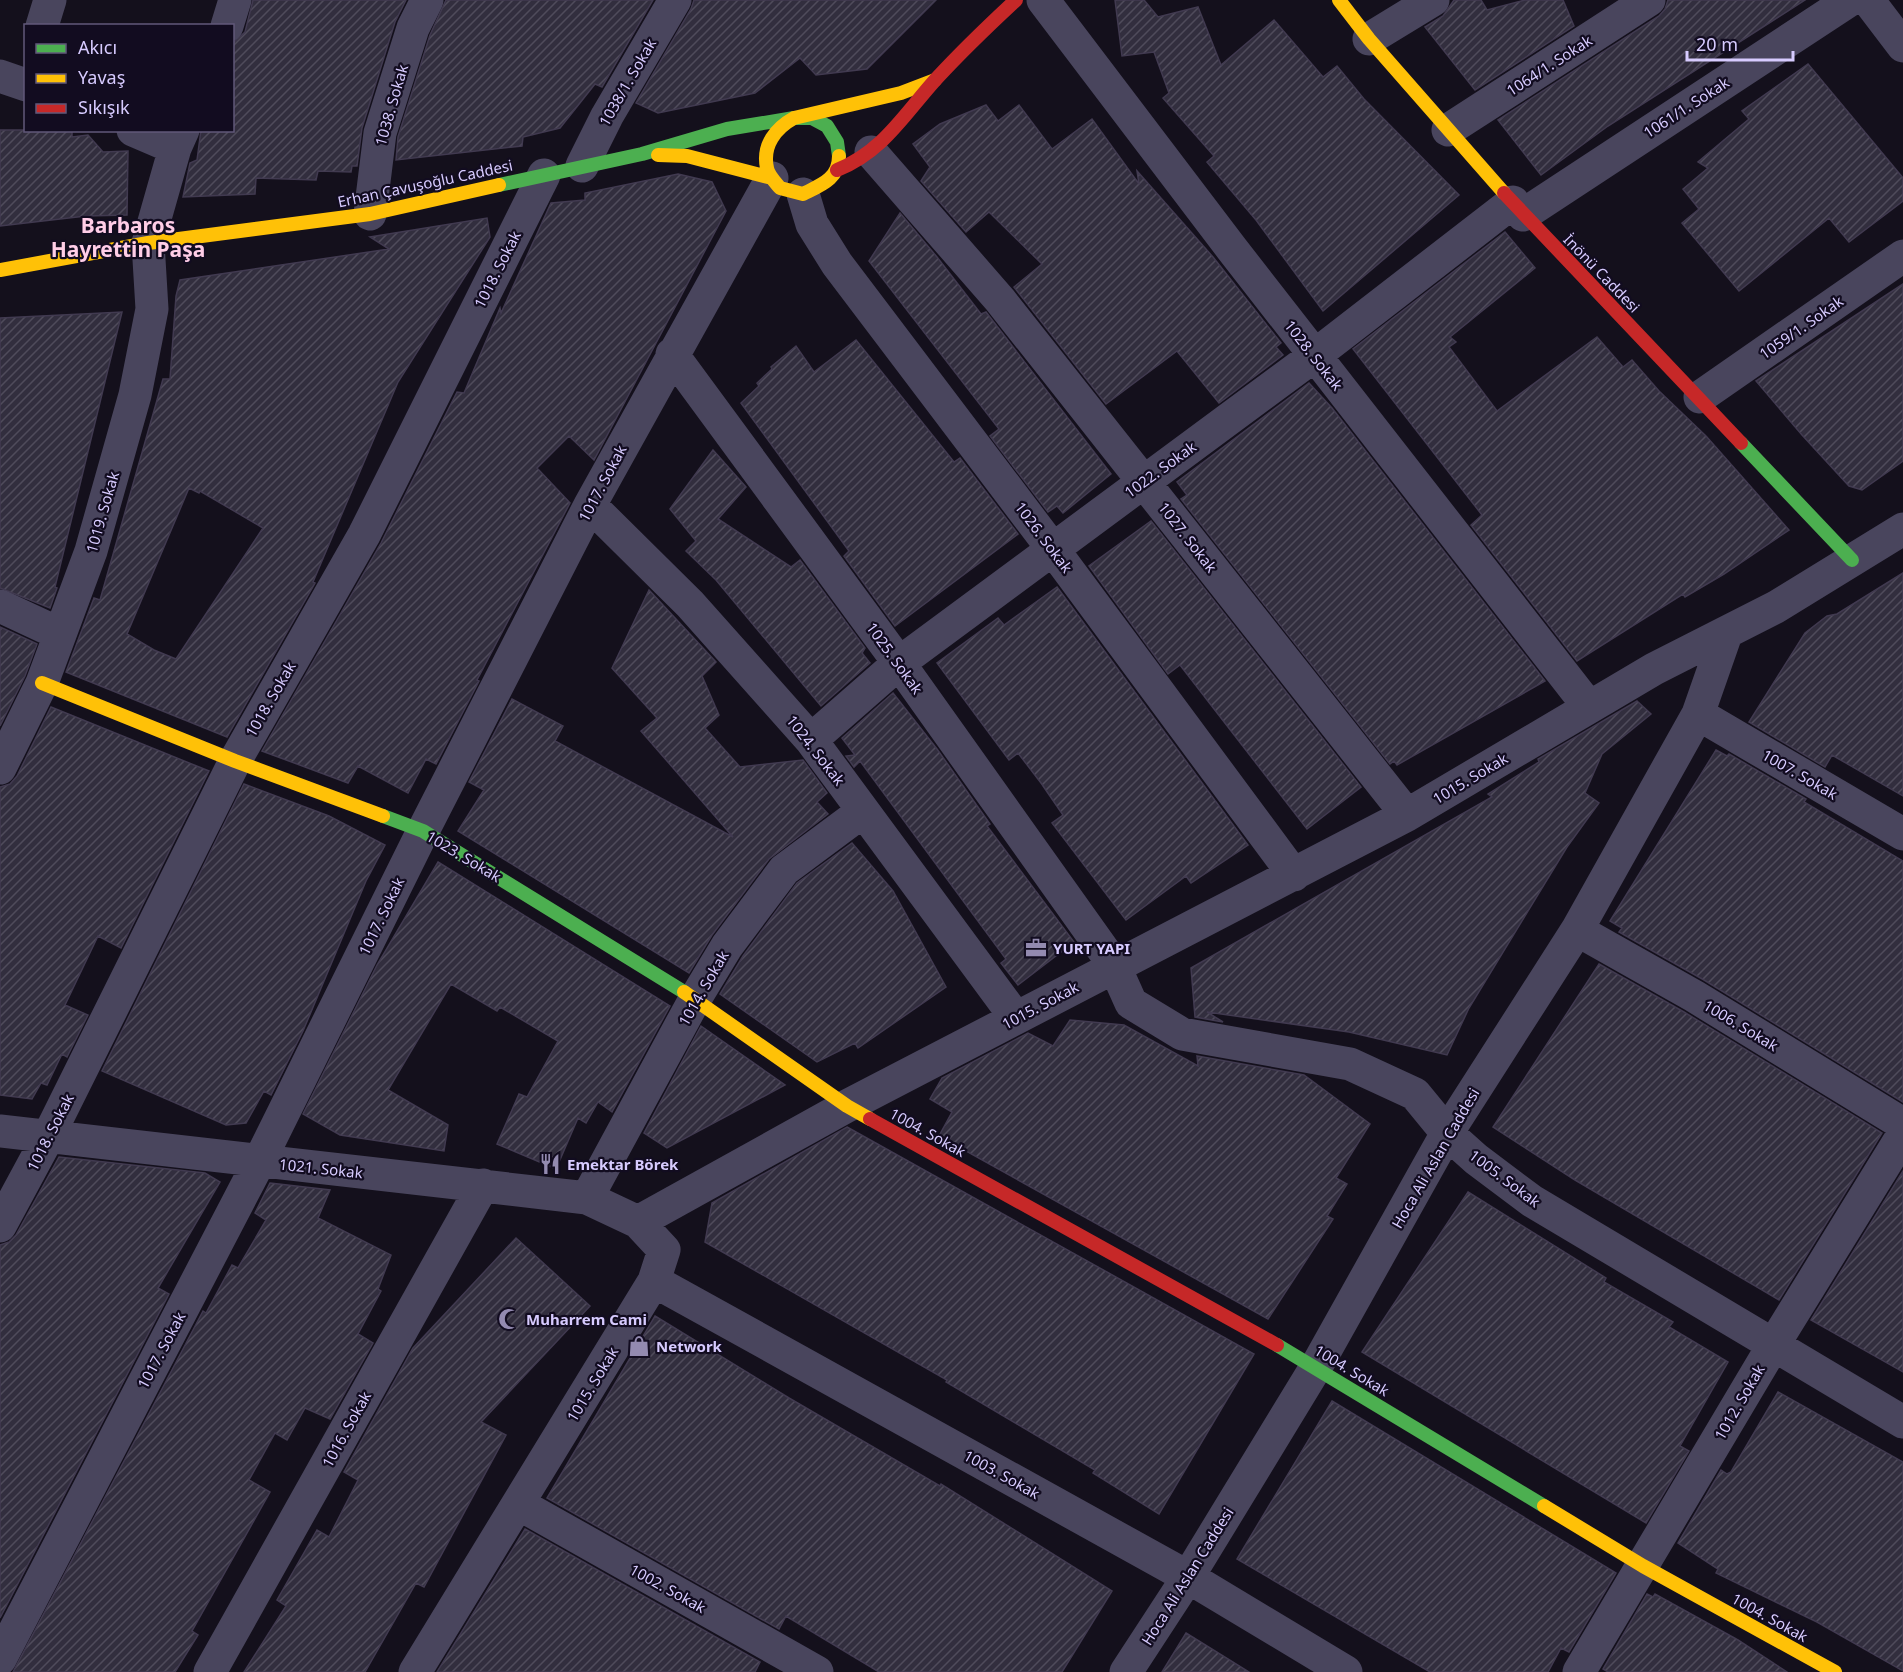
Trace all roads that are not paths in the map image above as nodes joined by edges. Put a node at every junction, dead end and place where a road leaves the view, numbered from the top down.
1 (50, 0) edge
2 (235, 0) edge
3 (427, 0) edge
4 (675, 0) edge
5 (1016, 0) edge
6 (1043, 0) edge
7 (1340, 0) edge
8 (1433, 0) edge
9 (1649, 0) edge
10 (1868, 0) edge
11 (1828, 6) edge
12 (43, 24) edge
13 (228, 24) edge
14 (1369, 39) junction
15 (1903, 46) edge
16 (935, 80) junction
17 (794, 118) junction
18 (1448, 130) junction
19 (143, 132) edge
20 (179, 139) edge
21 (871, 152) junction
22 (642, 154) junction
23 (582, 166) junction
24 (837, 170) junction
25 (544, 175) junction
26 (772, 178) junction
27 (803, 194) junction
28 (1518, 209) junction
29 (370, 214) junction
30 (148, 243) junction
31 (1903, 256) edge
32 (0, 270) edge
33 (672, 354) junction
34 (1314, 356) junction
35 (1700, 397) junction
36 (1144, 482) junction
37 (590, 505) junction
38 (1898, 540) edge
39 (1052, 548) junction
40 (1852, 560) junction
41 (0, 606) edge
42 (60, 634) junction
43 (1726, 634) junction
44 (899, 663) junction
45 (42, 682) junction
46 (1589, 707) junction
47 (1698, 714) junction
48 (811, 740) junction
49 (235, 761) junction
50 (0, 768) edge
51 (862, 812) junction
52 (1407, 815) junction
53 (423, 831) junction
54 (1903, 834) edge
55 (1293, 875) junction
56 (1577, 930) junction
57 (1114, 965) junction
58 (695, 999) junction
59 (1016, 1018) junction
60 (847, 1106) junction
61 (1903, 1124) edge
62 (0, 1131) edge
63 (1447, 1133) junction
64 (1903, 1135) edge
65 (48, 1137) junction
66 (259, 1162) junction
67 (483, 1185) junction
68 (587, 1198) junction
69 (638, 1222) junction
70 (0, 1226) edge
71 (654, 1281) junction
72 (1774, 1344) junction
73 (1316, 1366) junction
74 (1903, 1422) edge
75 (519, 1504) junction
76 (1643, 1566) junction
77 (1188, 1577) junction
78 (0, 1659) edge
79 (210, 1672) edge
80 (415, 1672) edge
81 (817, 1672) edge
82 (1126, 1672) edge
83 (1347, 1672) edge
84 (1579, 1672) edge
85 (1835, 1672) edge

1 - 12 street
2 - 13 street
3 - 29 street, 1038. Sokak
4 - 23 street, 1038/1. Sokak
5 - 16 street
6 - 34 street, 1028. Sokak
7 - 14 street, İnönü Caddesi
8 - 14 street
9 - 18 street, 1064/1. Sokak
10 - 15 street
11 - 28 street, 1061/1. Sokak
14 - 18 street, İnönü Caddesi
16 - 17 street
16 - 21 street
17 - 22 street
17 - 24 street
17 - 26 street
18 - 28 street, İnönü Caddesi
19 - 20 street
20 - 30 street, 1019. Sokak
21 - 24 street
21 - 36 street, 1027. Sokak
22 - 23 street, Erhan Çavuşoğlu Caddesi
22 - 26 street
23 - 25 street, Erhan Çavuşoğlu Caddesi
24 - 27 street
25 - 29 street, Erhan Çavuşoğlu Caddesi
25 - 49 street, 1018. Sokak
26 - 27 street
26 - 33 street, 1017. Sokak
27 - 39 street, 1026. Sokak
28 - 34 street, 1022. Sokak
28 - 35 street, İnönü Caddesi
29 - 30 street, Erhan Çavuşoğlu Caddesi
30 - 32 street, Erhan Çavuşoğlu Caddesi
30 - 42 street, 1019. Sokak
31 - 35 street, 1059/1. Sokak
33 - 37 street, 1017. Sokak
33 - 44 street, 1025. Sokak
34 - 36 street, 1022. Sokak
34 - 46 street, 1028. Sokak
35 - 40 street, İnönü Caddesi
36 - 39 street, 1022. Sokak
36 - 52 street, 1027. Sokak
37 - 48 street, 1024. Sokak
37 - 53 street, 1017. Sokak
38 - 40 street, 1015. Sokak
39 - 44 street, 1022. Sokak
39 - 55 street, 1026. Sokak
40 - 43 street, 1015. Sokak
41 - 42 street
42 - 45 street, 1019. Sokak
43 - 46 street, 1015. Sokak
43 - 47 street, Hoca Ali Aslan Caddesi
44 - 48 street, 1022. Sokak
44 - 57 street, 1025. Sokak
45 - 49 street, 1023. Sokak
45 - 50 street, 1019. Sokak
46 - 52 street, 1015. Sokak
47 - 54 street, 1007. Sokak
47 - 56 street, Hoca Ali Aslan Caddesi
48 - 51 street, 1024. Sokak
49 - 53 street, 1023. Sokak
49 - 65 street, 1018. Sokak
51 - 58 street, 1014. Sokak
51 - 59 street, 1024. Sokak
52 - 55 street, 1015. Sokak
53 - 58 street, 1023. Sokak
53 - 66 street, 1017. Sokak
55 - 57 street, 1015. Sokak
56 - 61 street, 1006. Sokak
56 - 63 street, Hoca Ali Aslan Caddesi
57 - 59 street, 1015. Sokak
57 - 63 street, 1005. Sokak
58 - 60 street, 1023. Sokak
58 - 68 street, 1014. Sokak
59 - 60 street, 1015. Sokak
60 - 69 street, 1015. Sokak
60 - 73 street, 1004. Sokak
62 - 65 street, 1021. Sokak
63 - 72 street, 1005. Sokak
63 - 73 street, Hoca Ali Aslan Caddesi
64 - 72 street, 1012. Sokak
65 - 66 street, 1021. Sokak
65 - 70 street, 1018. Sokak
66 - 67 street, 1021. Sokak
66 - 78 street, 1017. Sokak
67 - 68 street, 1021. Sokak
67 - 79 street, 1016. Sokak
68 - 69 street, 1021. Sokak
69 - 71 street, 1015. Sokak
71 - 75 street, 1015. Sokak
71 - 77 street, 1003. Sokak
72 - 74 street, 1005. Sokak
72 - 76 street, 1012. Sokak
73 - 76 street, 1004. Sokak
73 - 77 street, Hoca Ali Aslan Caddesi
75 - 80 street, 1015. Sokak
75 - 81 street, 1002. Sokak
76 - 84 street, 1012. Sokak
76 - 85 street, 1004. Sokak
77 - 82 street, Hoca Ali Aslan Caddesi
77 - 83 street, 1003. Sokak

